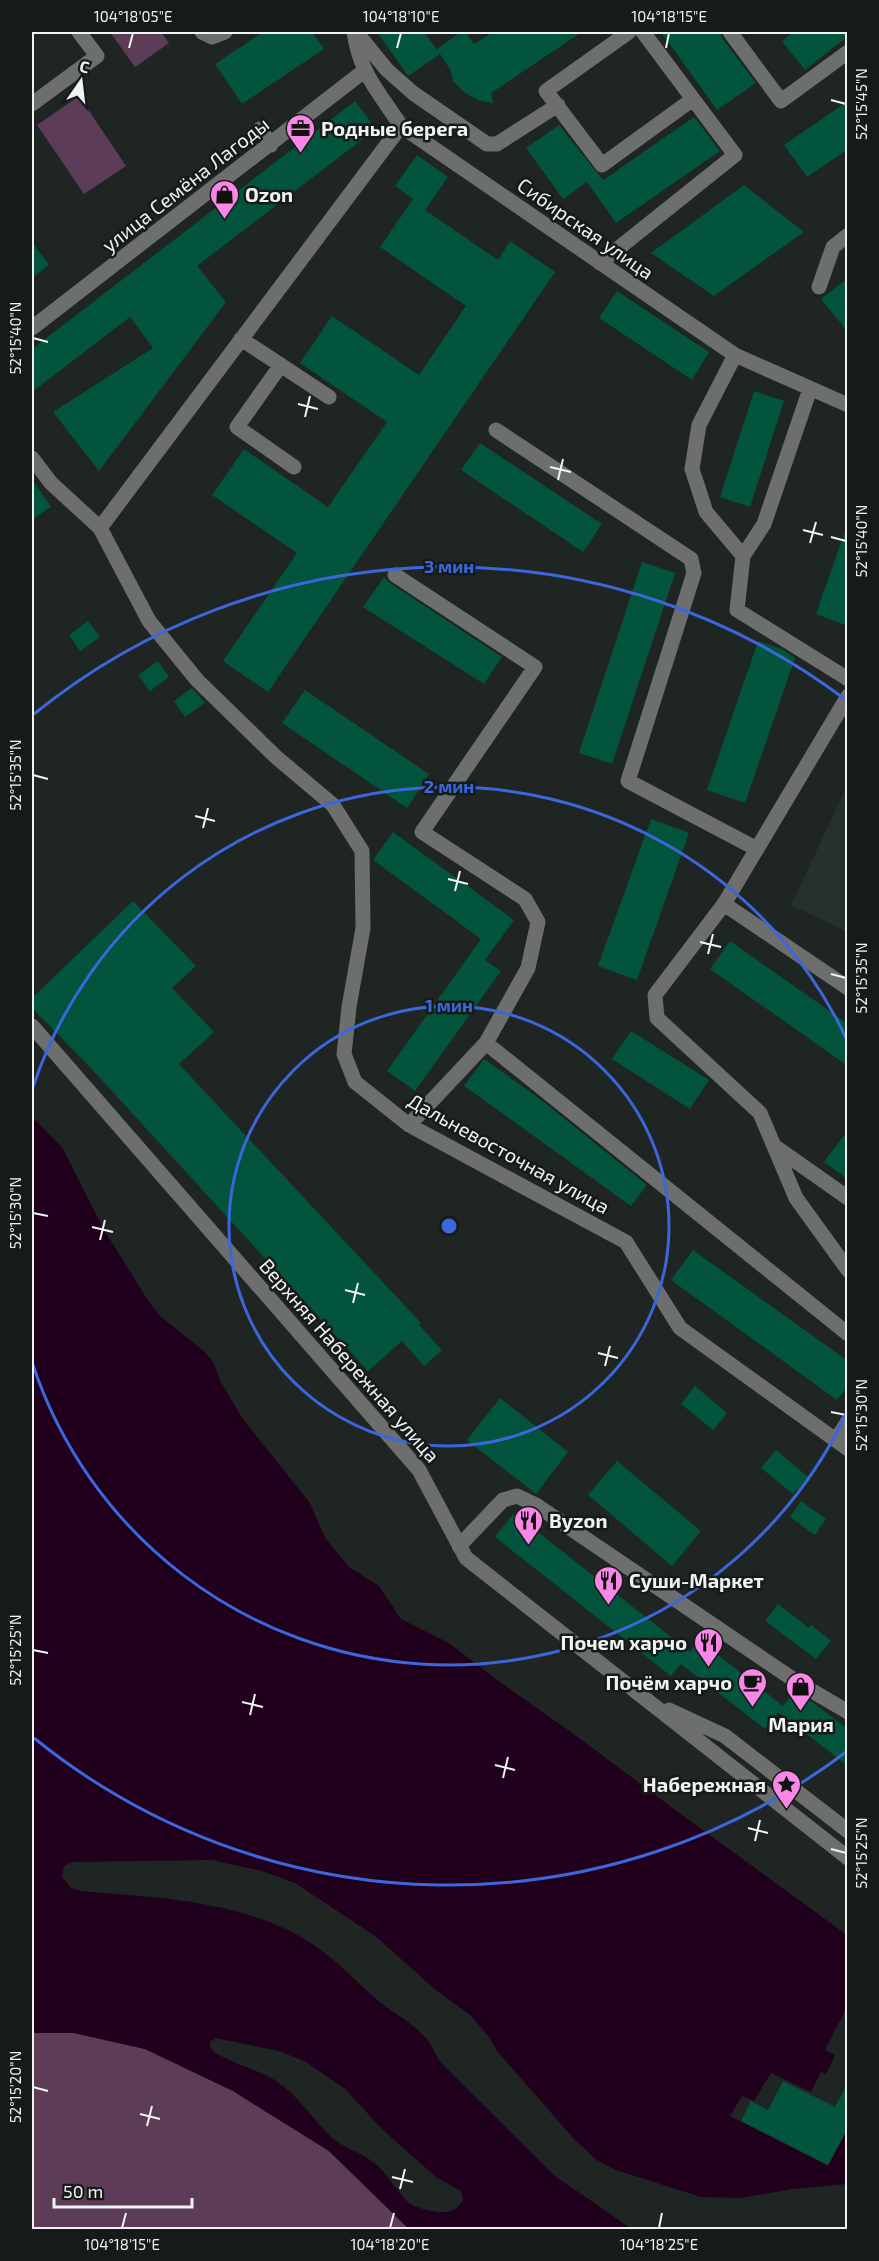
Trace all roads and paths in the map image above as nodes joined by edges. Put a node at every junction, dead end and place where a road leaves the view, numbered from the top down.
1 (79, 32) edge
2 (202, 32) edge
3 (225, 32) edge
4 (355, 32) edge
5 (629, 32) edge
6 (643, 32) edge
7 (730, 32) edge
8 (848, 52) edge
9 (364, 71) junction
10 (693, 99) junction
11 (32, 104) edge
12 (558, 105) junction
13 (401, 126) junction
14 (260, 129) dead end
15 (271, 145) junction
16 (848, 235) edge
17 (600, 263) junction
18 (819, 287) dead end
19 (32, 328) edge
20 (241, 339) junction
21 (735, 355) junction
22 (281, 365) junction
23 (810, 389) junction
24 (329, 397) dead end
25 (848, 405) edge
26 (496, 430) dead end
27 (32, 458) edge
28 (294, 467) dead end
29 (100, 528) junction
30 (743, 556) junction
31 (395, 575) dead end
32 (848, 679) edge
33 (848, 696) edge
34 (757, 849) junction
35 (724, 904) junction
36 (848, 988) edge
37 (32, 1026) edge
38 (486, 1043) junction
39 (409, 1125) junction
40 (774, 1146) junction
41 (848, 1198) edge
42 (848, 1270) edge
43 (848, 1334) edge
44 (848, 1421) edge
45 (842, 1445) edge
46 (459, 1546) junction
47 (646, 1700) junction
48 (848, 1712) edge
49 (848, 1831) edge
50 (848, 1858) edge

1 - 11 street
2 - 3 street
4 - 9 street, Сибирская улица
4 - 12 street
5 - 12 street
6 - 10 street
7 - 8 street
9 - 13 street, Сибирская улица
9 - 15 street, улица Семёна Лагоды
10 - 12 street
10 - 17 street
13 - 17 street, Сибирская улица
13 - 20 street
14 - 15 street
15 - 19 street, улица Семёна Лагоды
16 - 18 street
17 - 21 street, Сибирская улица
20 - 22 street
20 - 29 street
21 - 23 street, Сибирская улица
21 - 30 street
22 - 24 street
22 - 28 street
23 - 25 street, Сибирская улица
23 - 30 street
26 - 34 street
27 - 29 street, Дальневосточная улица
29 - 39 street, Дальневосточная улица
30 - 32 street
31 - 38 street
33 - 34 street
34 - 35 street
35 - 36 street
35 - 40 street
37 - 46 street, Верхняя Набережная улица
38 - 39 street
38 - 43 street
39 - 45 street, Дальневосточная улица
40 - 41 street
40 - 42 street
44 - 45 street
46 - 47 street, Верхняя Набережная улица
46 - 48 street
47 - 49 street
47 - 50 street, Верхняя Набережная улица

